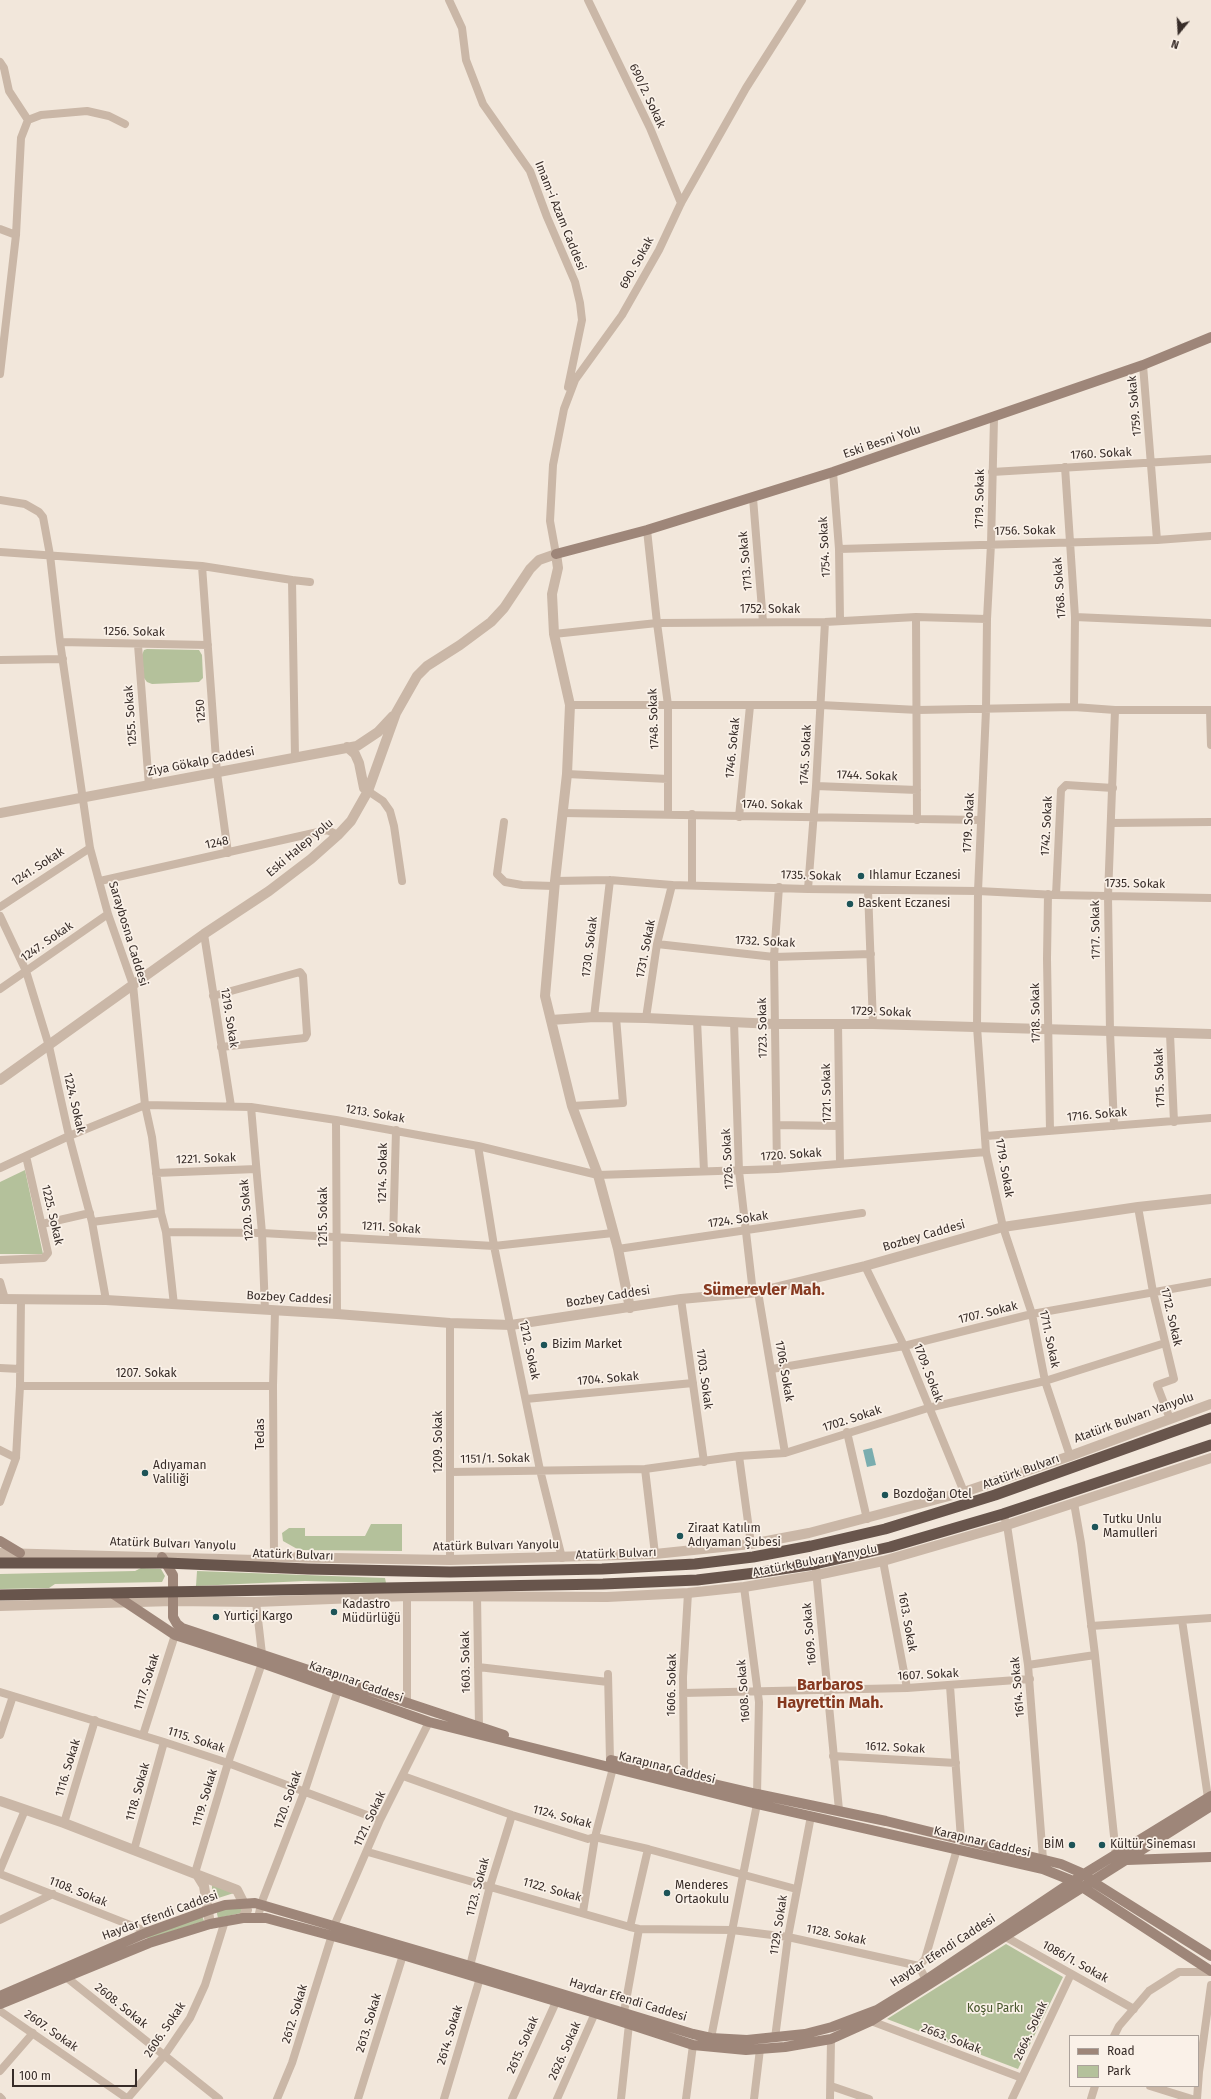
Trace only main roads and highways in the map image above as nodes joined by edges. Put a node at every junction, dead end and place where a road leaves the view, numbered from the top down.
1 (1211, 337) edge
2 (556, 554) road end
3 (1211, 1418) edge
4 (1211, 1445) edge
5 (0, 1541) edge
6 (20, 1553) road end
7 (164, 1560) junction
8 (0, 1563) edge
9 (112, 1593) junction
10 (0, 1595) edge
11 (173, 1597) junction
12 (262, 1658) junction
13 (612, 1764) junction
14 (757, 1799) junction
15 (1210, 1800) edge
16 (1211, 1857) edge
17 (1126, 1860) junction
18 (1084, 1874) junction
19 (1073, 1881) junction
20 (1093, 1882) junction
21 (1082, 1889) junction
22 (333, 1930) junction
23 (1211, 1956) edge
24 (1211, 1971) edge
25 (0, 1996) edge
26 (0, 2004) edge

1 - 2 main road, Eski Besni Yolu
3 - 7 highway, Atatürk Bulvarı
4 - 11 highway
5 - 6 main road
7 - 8 highway, Atatürk Bulvarı
7 - 11 main road, Karapınar Caddesi
9 - 10 highway
9 - 11 highway
9 - 12 main road, Karapınar Caddesi
11 - 12 main road, Karapınar Caddesi
12 - 13 main road, Karapınar Caddesi
12 - 13 main road, Karapınar Caddesi
13 - 14 main road, Karapınar Caddesi
13 - 14 main road, Karapınar Caddesi
14 - 18 main road, Karapınar Caddesi
14 - 19 main road, Karapınar Caddesi
15 - 17 main road, Haydar Efendi Caddesi
15 - 18 main road, Haydar Efendi Caddesi
16 - 17 main road
17 - 20 main road, Haydar Efendi Caddesi
18 - 19 main road, Haydar Efendi Caddesi
18 - 20 main road, Karapınar Caddesi
19 - 21 main road, Karapınar Caddesi
19 - 22 main road, Haydar Efendi Caddesi
20 - 21 main road, Haydar Efendi Caddesi
20 - 23 main road, Karapınar Caddesi
21 - 22 main road, Haydar Efendi Caddesi
21 - 24 main road, Karapınar Caddesi
22 - 25 main road, Haydar Efendi Caddesi
22 - 26 main road, Haydar Efendi Caddesi

